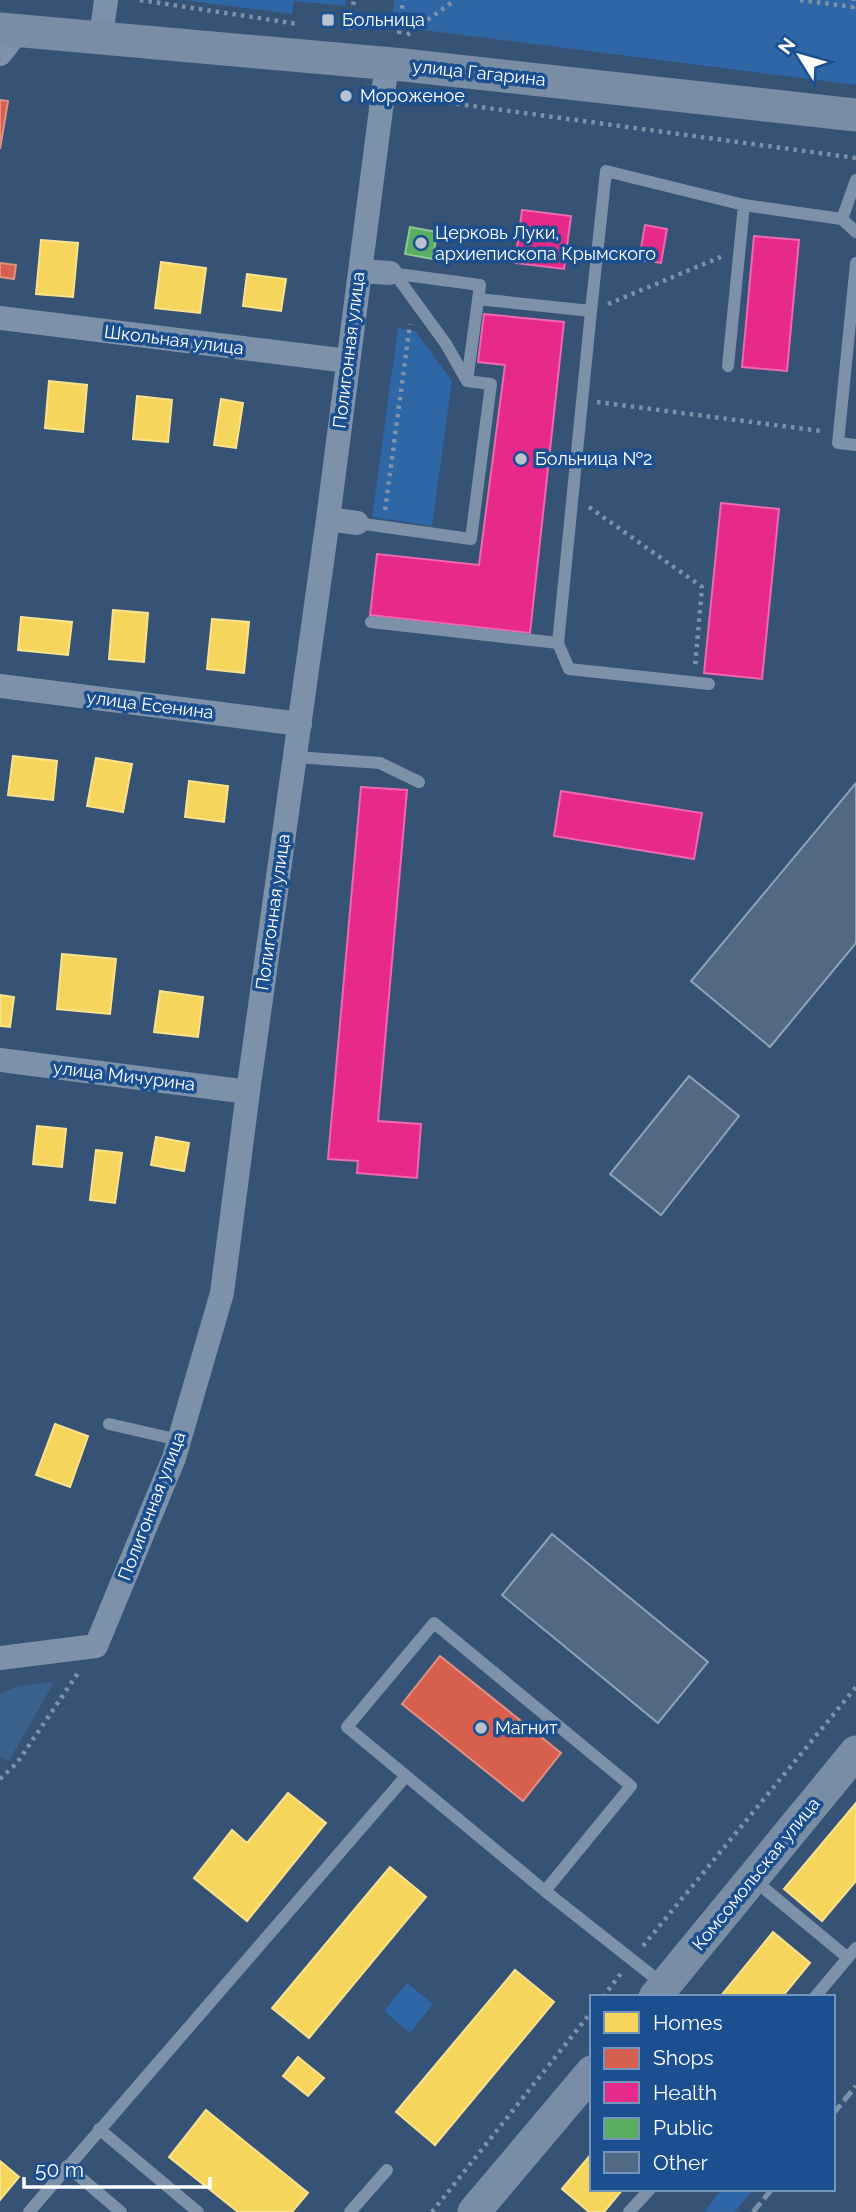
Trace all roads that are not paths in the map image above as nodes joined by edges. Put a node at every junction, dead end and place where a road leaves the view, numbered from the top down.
1 (106, 0) edge
2 (101, 37) junction
3 (6, 38) edge
4 (393, 49) junction
5 (856, 115) edge
6 (856, 180) edge
7 (744, 205) junction
8 (842, 219) junction
9 (856, 232) edge
10 (856, 263) edge
11 (360, 271) junction
12 (392, 274) junction
13 (478, 299) junction
14 (591, 311) junction
15 (0, 318) edge
16 (348, 361) junction
17 (728, 366) dead end
18 (467, 381) junction
19 (856, 445) edge
20 (328, 519) junction
21 (357, 523) joint
22 (371, 622) dead end
23 (558, 643) junction
24 (709, 684) dead end
25 (0, 686) edge
26 (300, 724) junction
27 (295, 757) junction
28 (419, 782) dead end
29 (0, 1060) edge
30 (248, 1092) junction
31 (109, 1424) dead end
32 (179, 1440) junction
33 (0, 1658) edge
34 (856, 1752) edge
35 (406, 1776) junction
36 (752, 1879) junction
37 (545, 1891) junction
38 (852, 1953) edge
39 (660, 1991) edge
40 (817, 1995) edge
41 (590, 2074) edge
42 (99, 2129) junction
43 (66, 2166) junction
44 (387, 2170) dead end
45 (648, 2191) edge
46 (29, 2212) edge
47 (121, 2212) edge
48 (198, 2212) edge
49 (350, 2212) edge
50 (474, 2212) edge
51 (629, 2212) edge

1 - 2 street
2 - 3 main road, улица Гагарина
2 - 4 main road, улица Гагарина
4 - 5 main road, улица Гагарина
4 - 11 street, Полигонная улица
6 - 8 lane
7 - 8 lane
7 - 14 lane
7 - 17 lane
8 - 9 lane
10 - 19 lane
11 - 12 street
11 - 16 street, Полигонная улица
12 - 13 lane
12 - 18 lane
13 - 14 lane
13 - 18 lane
14 - 23 lane
15 - 16 street, Школьная улица
16 - 20 street, Полигонная улица
18 - 21 lane
20 - 21 street
20 - 26 street, Полигонная улица
22 - 23 lane
23 - 24 lane
25 - 26 street, улица Есенина
26 - 27 street, Полигонная улица
27 - 28 lane
27 - 30 street, Полигонная улица
29 - 30 street, улица Мичурина
30 - 32 street, Полигонная улица
31 - 32 lane
32 - 33 street, Полигонная улица
34 - 36 main road, Комсомольская улица
35 - 37 lane
35 - 37 lane
35 - 42 lane
36 - 38 lane
36 - 39 main road, Комсомольская улица
37 - 39 lane
38 - 40 lane
41 - 50 main road
42 - 43 lane
42 - 48 lane
43 - 46 lane
43 - 47 lane
44 - 49 lane
45 - 51 lane

